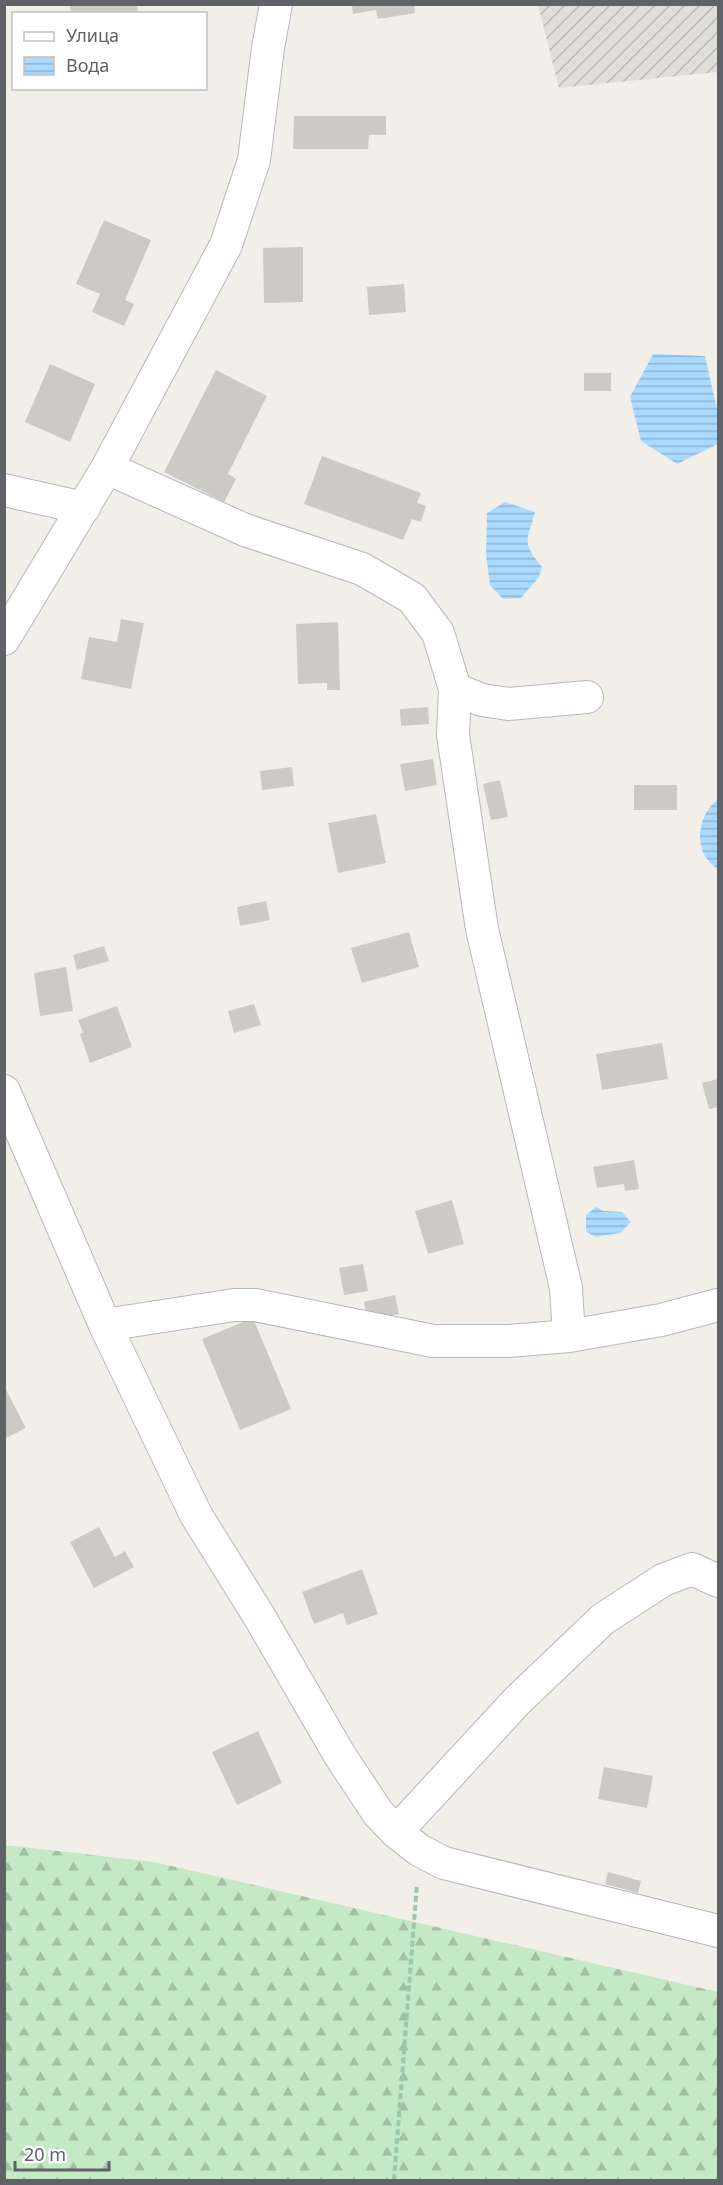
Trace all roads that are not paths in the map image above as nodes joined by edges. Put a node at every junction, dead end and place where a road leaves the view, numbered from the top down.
1 (276, 4) edge
2 (107, 468) junction
3 (4, 490) edge
4 (84, 508) junction
5 (4, 639) edge
6 (455, 689) junction
7 (587, 697) dead end
8 (4, 1091) edge
9 (718, 1305) edge
10 (105, 1325) junction
11 (569, 1336) junction
12 (718, 1581) edge
13 (408, 1841) junction
14 (718, 1931) edge

1 - 2 street
2 - 4 street
2 - 6 street
3 - 4 street
4 - 5 street
6 - 7 street
6 - 11 street
8 - 10 street
9 - 11 street
10 - 11 street
10 - 13 street
12 - 13 street
13 - 14 street

